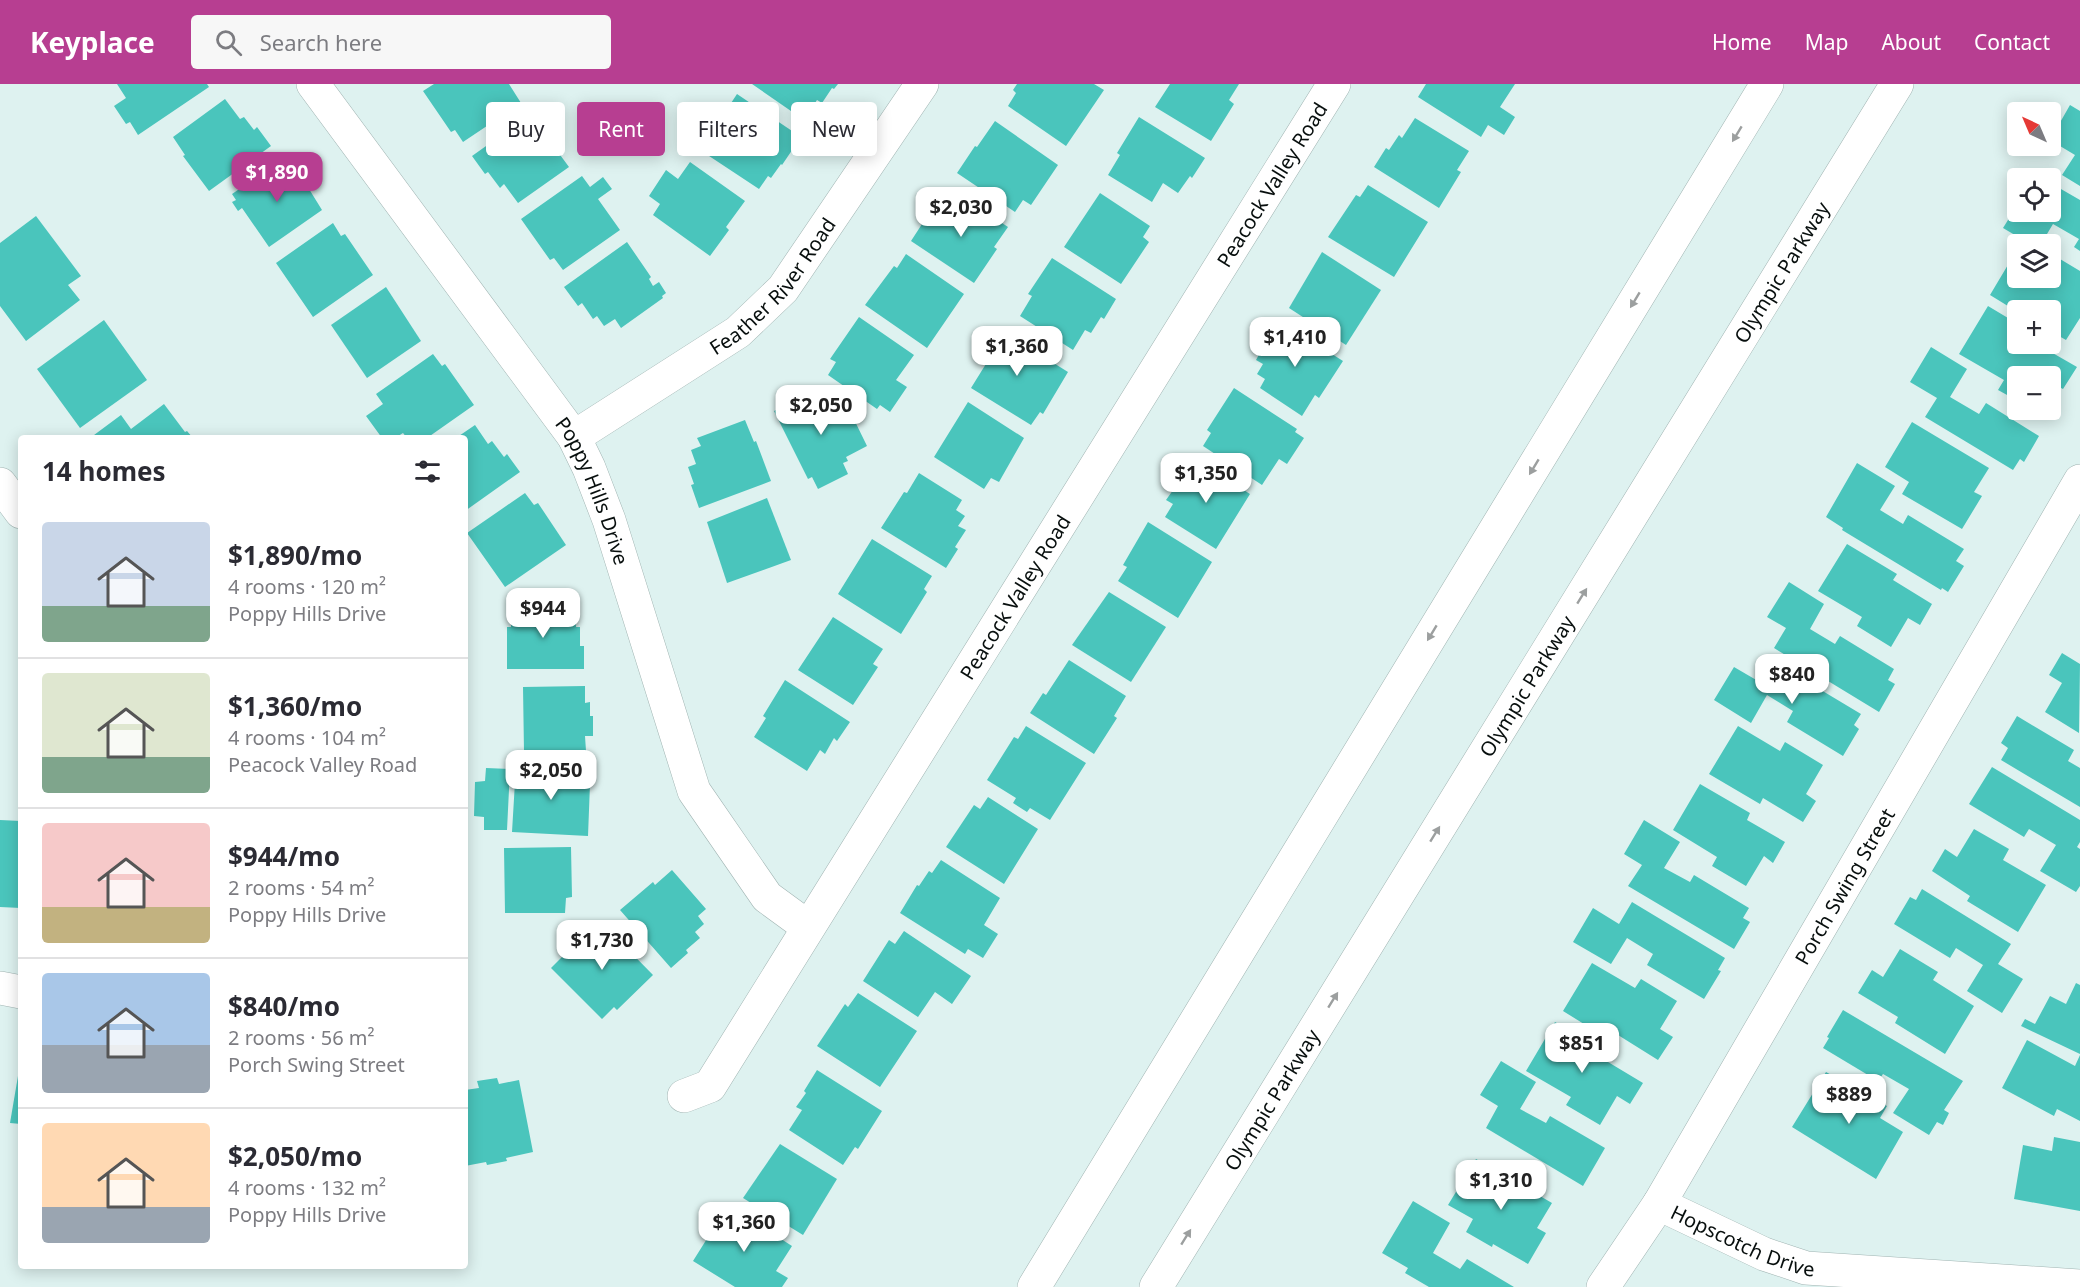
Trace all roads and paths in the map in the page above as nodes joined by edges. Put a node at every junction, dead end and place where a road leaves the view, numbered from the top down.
1 (313, 84) edge
2 (921, 84) edge
3 (1334, 84) edge
4 (1767, 84) edge
5 (1898, 84) edge
6 (574, 437) junction
7 (2080, 481) edge
8 (0, 484) edge
9 (18, 508) edge
10 (808, 927) junction
11 (0, 988) edge
12 (18, 991) edge
13 (684, 1096) dead end
14 (1659, 1204) junction
15 (2080, 1286) edge
16 (1034, 1287) edge
17 (1156, 1287) edge
18 (1603, 1287) edge

1 - 6 street, Poppy Hills Drive
2 - 6 street, Feather River Road
3 - 10 street, Peacock Valley Road
4 -> 16 street
17 -> 5 street, Olympic Parkway
6 - 10 street, Poppy Hills Drive
7 - 14 street, Porch Swing Street
8 - 9 street
10 - 13 street, Peacock Valley Road
11 - 12 street
14 - 15 street, Hopscotch Drive
14 - 18 street, Porch Swing Street

